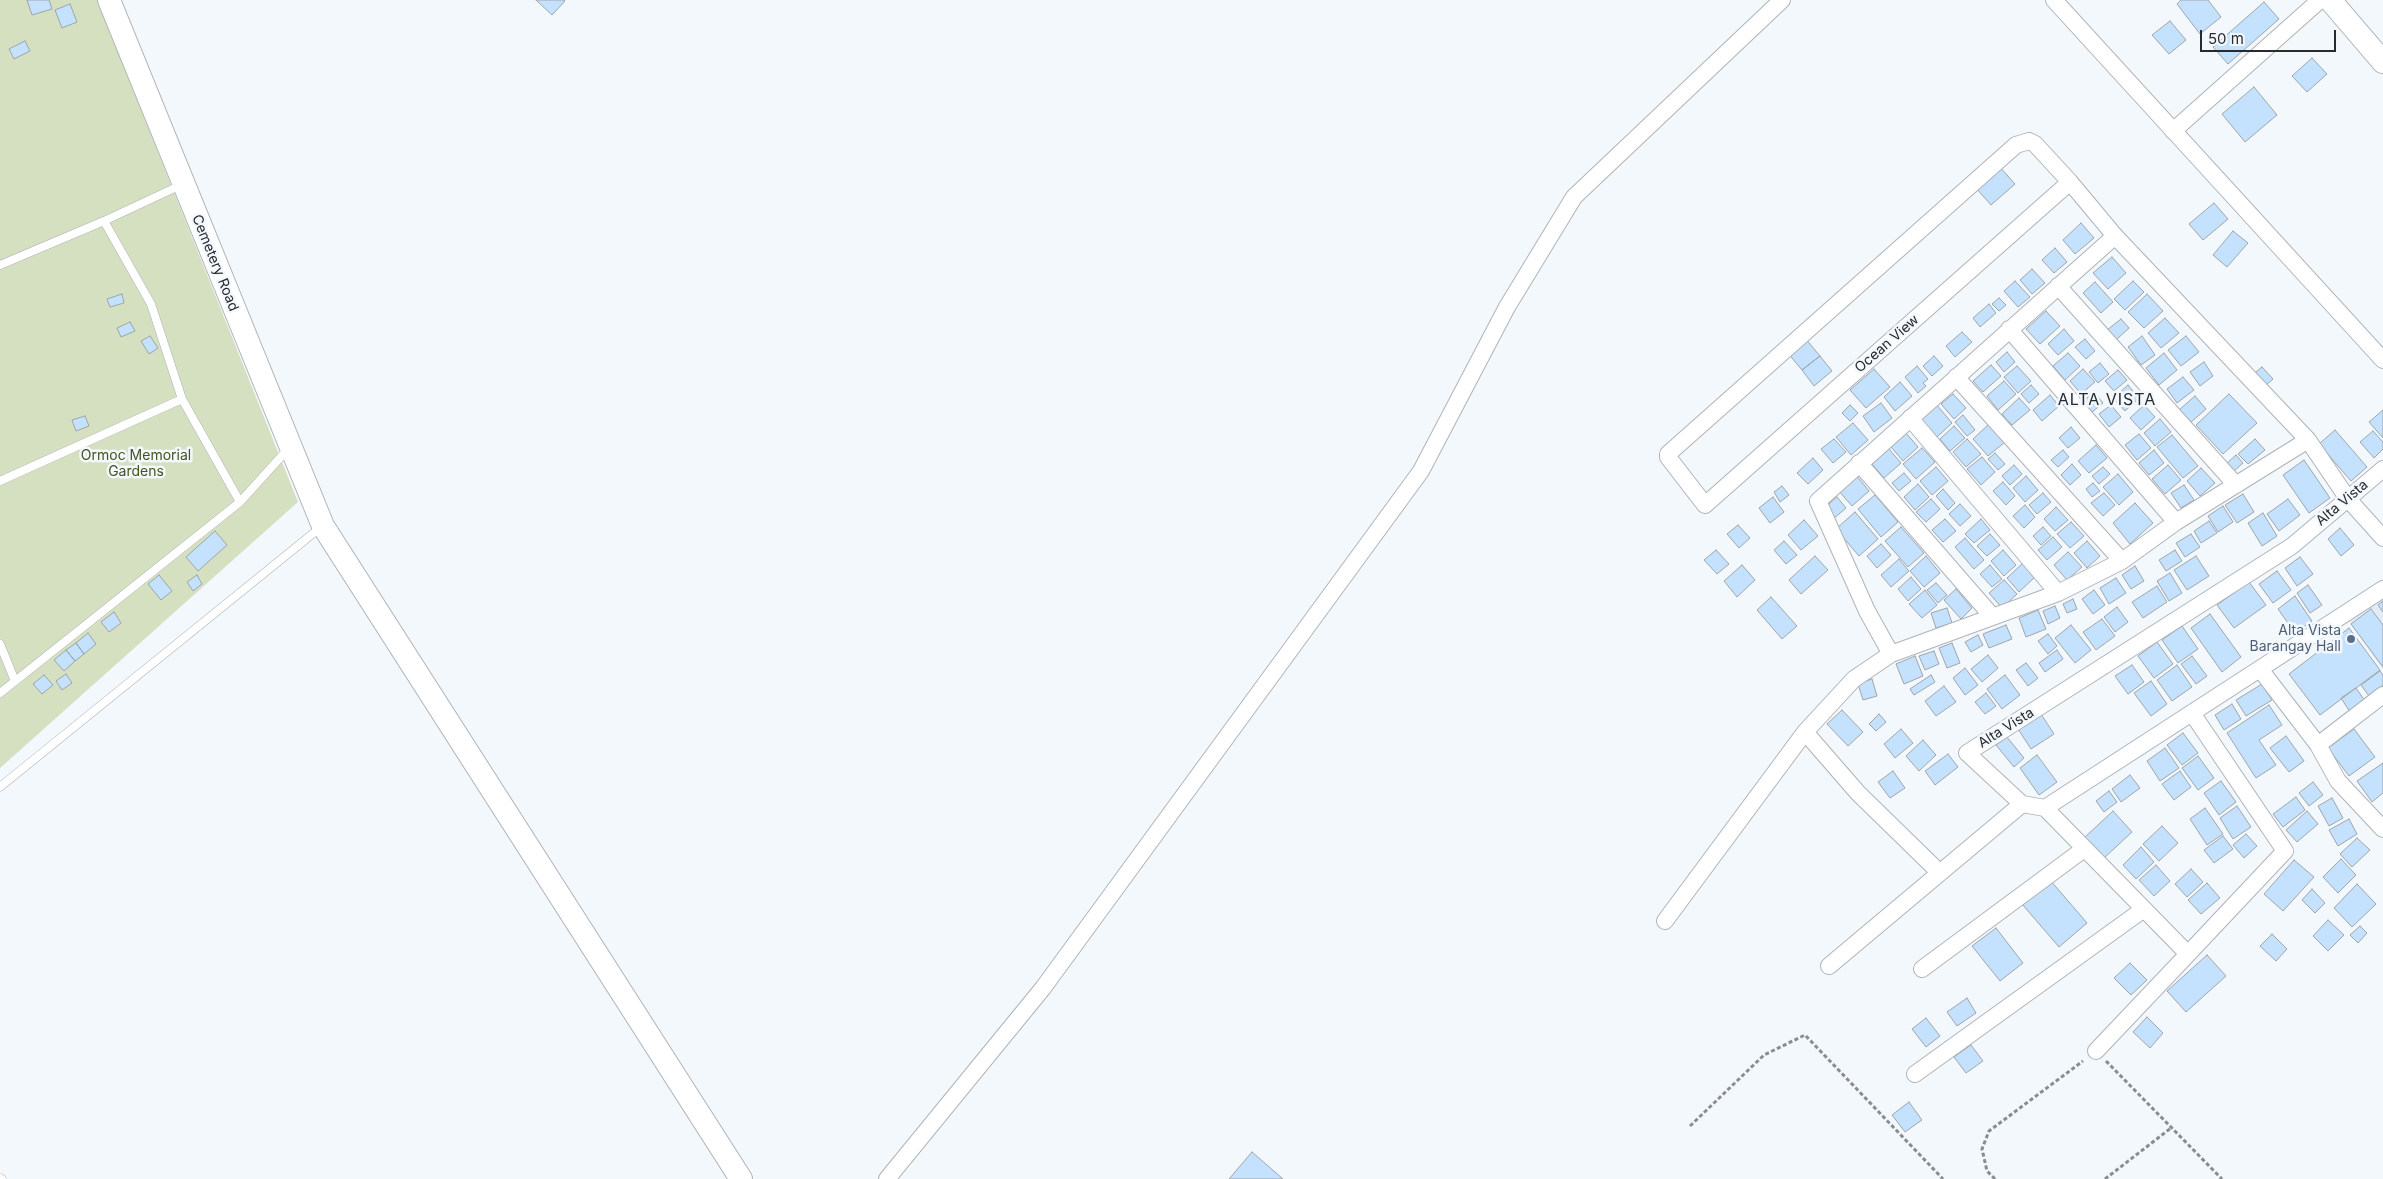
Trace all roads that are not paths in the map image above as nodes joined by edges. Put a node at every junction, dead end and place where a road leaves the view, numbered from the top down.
1 (109, 0) edge
2 (1782, 0) edge
3 (2054, 0) edge
4 (2320, 0) edge
5 (2330, 0) edge
6 (2383, 62) edge
7 (2173, 131) junction
8 (2070, 182) junction
9 (183, 184) junction
10 (104, 221) junction
11 (2115, 236) junction
12 (0, 265) edge
13 (2058, 286) junction
14 (2010, 329) junction
15 (2383, 360) edge
16 (1956, 377) junction
17 (182, 399) junction
18 (1910, 418) junction
19 (2308, 440) junction
20 (289, 448) junction
21 (1859, 463) junction
22 (2383, 469) edge
23 (0, 481) edge
24 (2236, 485) junction
25 (2348, 499) junction
26 (240, 502) junction
27 (2176, 522) junction
28 (322, 526) junction
29 (2383, 538) edge
30 (2122, 561) junction
31 (2383, 590) edge
32 (2058, 593) junction
33 (1992, 616) junction
34 (0, 644) edge
35 (1891, 654) junction
36 (2260, 669) junction
37 (15, 681) junction
38 (0, 693) edge
39 (2383, 695) edge
40 (2192, 713) junction
41 (1805, 732) junction
42 (2318, 745) junction
43 (0, 787) edge
44 (2022, 804) junction
45 (2044, 808) junction
46 (2383, 829) edge
47 (2084, 849) junction
48 (1940, 873) junction
49 (2144, 909) junction
50 (1665, 921) dead end
51 (2188, 954) junction
52 (1829, 966) dead end
53 (1922, 969) dead end
54 (2096, 1051) road end
55 (1915, 1074) dead end
56 (741, 1179) edge
57 (887, 1179) edge

1 - 9 street, Cemetery Road
2 - 57 street
3 - 7 street
4 - 7 street
5 - 6 street
7 - 15 street
8 - 8 street, Ocean View
8 - 11 street
9 - 10 lane
9 - 20 street, Cemetery Road
10 - 12 lane
10 - 17 lane
11 - 13 street
11 - 19 street
13 - 14 street
13 - 24 street
14 - 16 street
14 - 27 street
16 - 18 street
16 - 30 street
17 - 23 lane
17 - 26 lane
18 - 21 street
18 - 32 street
19 - 24 street
19 - 25 street
20 - 26 lane
20 - 28 street, Cemetery Road
21 - 33 street
21 - 35 street
22 - 25 street, Alta Vista
24 - 27 street
25 - 29 street
25 - 44 street, Alta Vista
26 - 37 lane
27 - 30 street
28 - 43 lane
28 - 56 street, Cemetery Road
30 - 32 street
31 - 36 street
32 - 33 street
33 - 35 street
34 - 37 lane
35 - 41 street
36 - 40 street
36 - 42 street
37 - 38 lane
39 - 42 street
40 - 45 street
40 - 51 street
41 - 48 street
41 - 50 street
42 - 46 street
44 - 45 street
44 - 48 street
45 - 47 street
47 - 49 street
47 - 53 street
48 - 52 street
49 - 51 street
49 - 55 street
51 - 54 street

